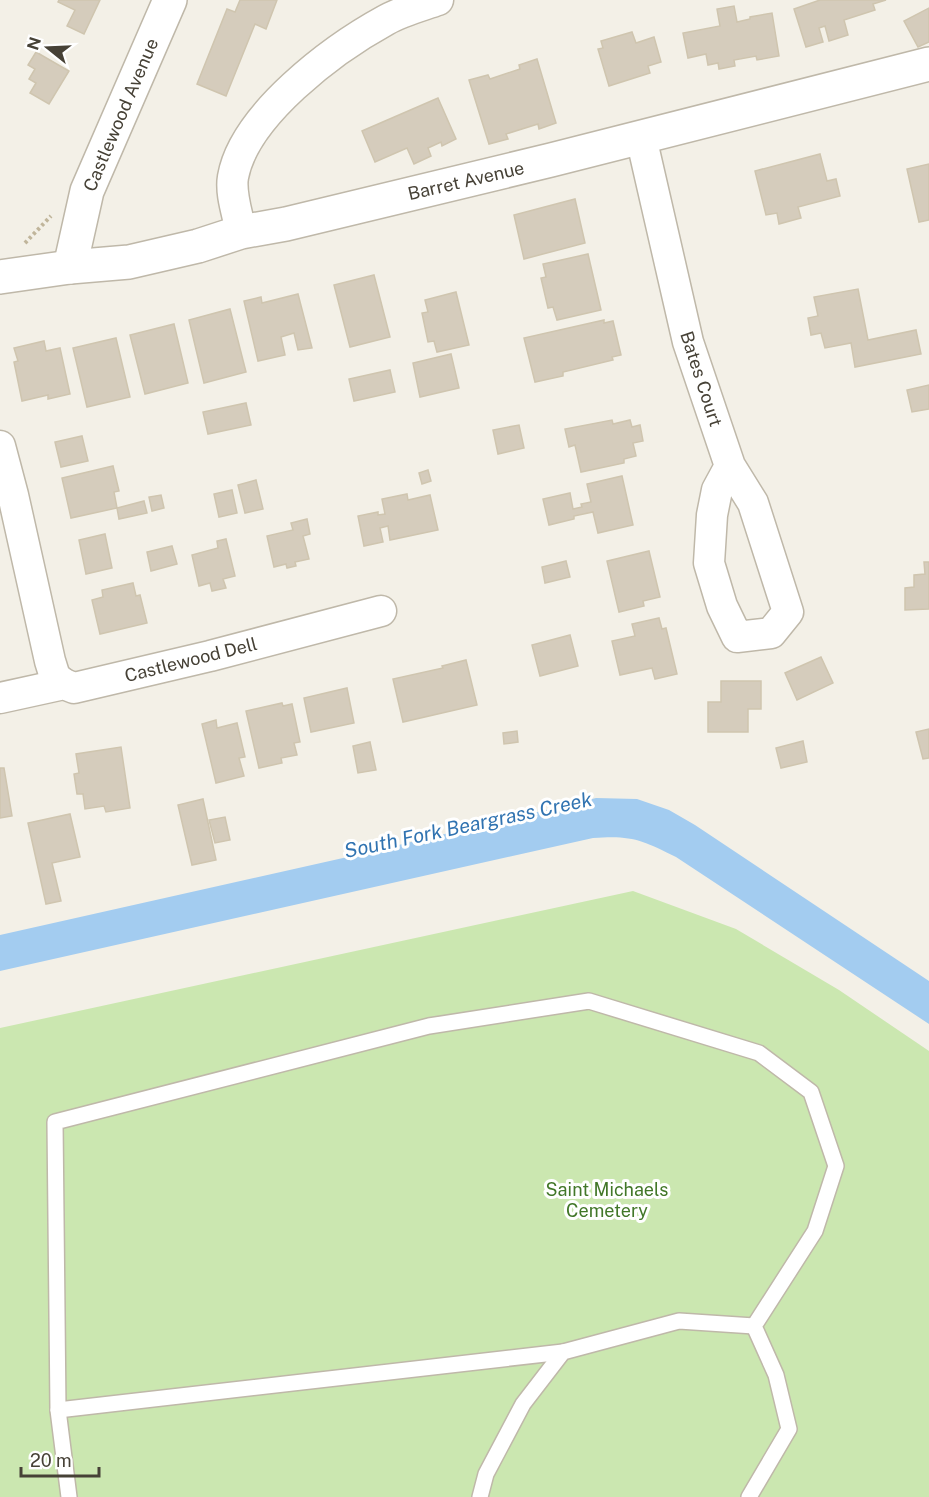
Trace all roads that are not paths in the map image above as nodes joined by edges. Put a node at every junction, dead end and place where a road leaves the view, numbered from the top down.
1 (170, 0) edge
2 (438, 0) edge
3 (929, 64) edge
4 (641, 137) junction
5 (241, 232) junction
6 (70, 267) junction
7 (0, 277) edge
8 (0, 446) edge
9 (730, 466) junction
10 (381, 611) dead end
11 (64, 684) junction
12 (0, 698) edge
13 (754, 1326) junction
14 (563, 1352) junction
15 (58, 1410) junction
16 (69, 1497) edge
17 (480, 1497) edge
18 (749, 1497) edge

1 - 6 street, Castlewood Avenue
2 - 5 street
3 - 4 street, Barret Avenue
4 - 5 street, Barret Avenue
4 - 9 street, Bates Court
5 - 6 street, Barret Avenue
6 - 7 street, Barret Avenue
8 - 11 street
9 - 9 street, Bates Court
10 - 11 street, Castlewood Dell
11 - 12 street, Castlewood Dell
13 - 14 lane
13 - 15 lane
13 - 18 lane
14 - 15 lane
14 - 17 lane
15 - 16 lane

